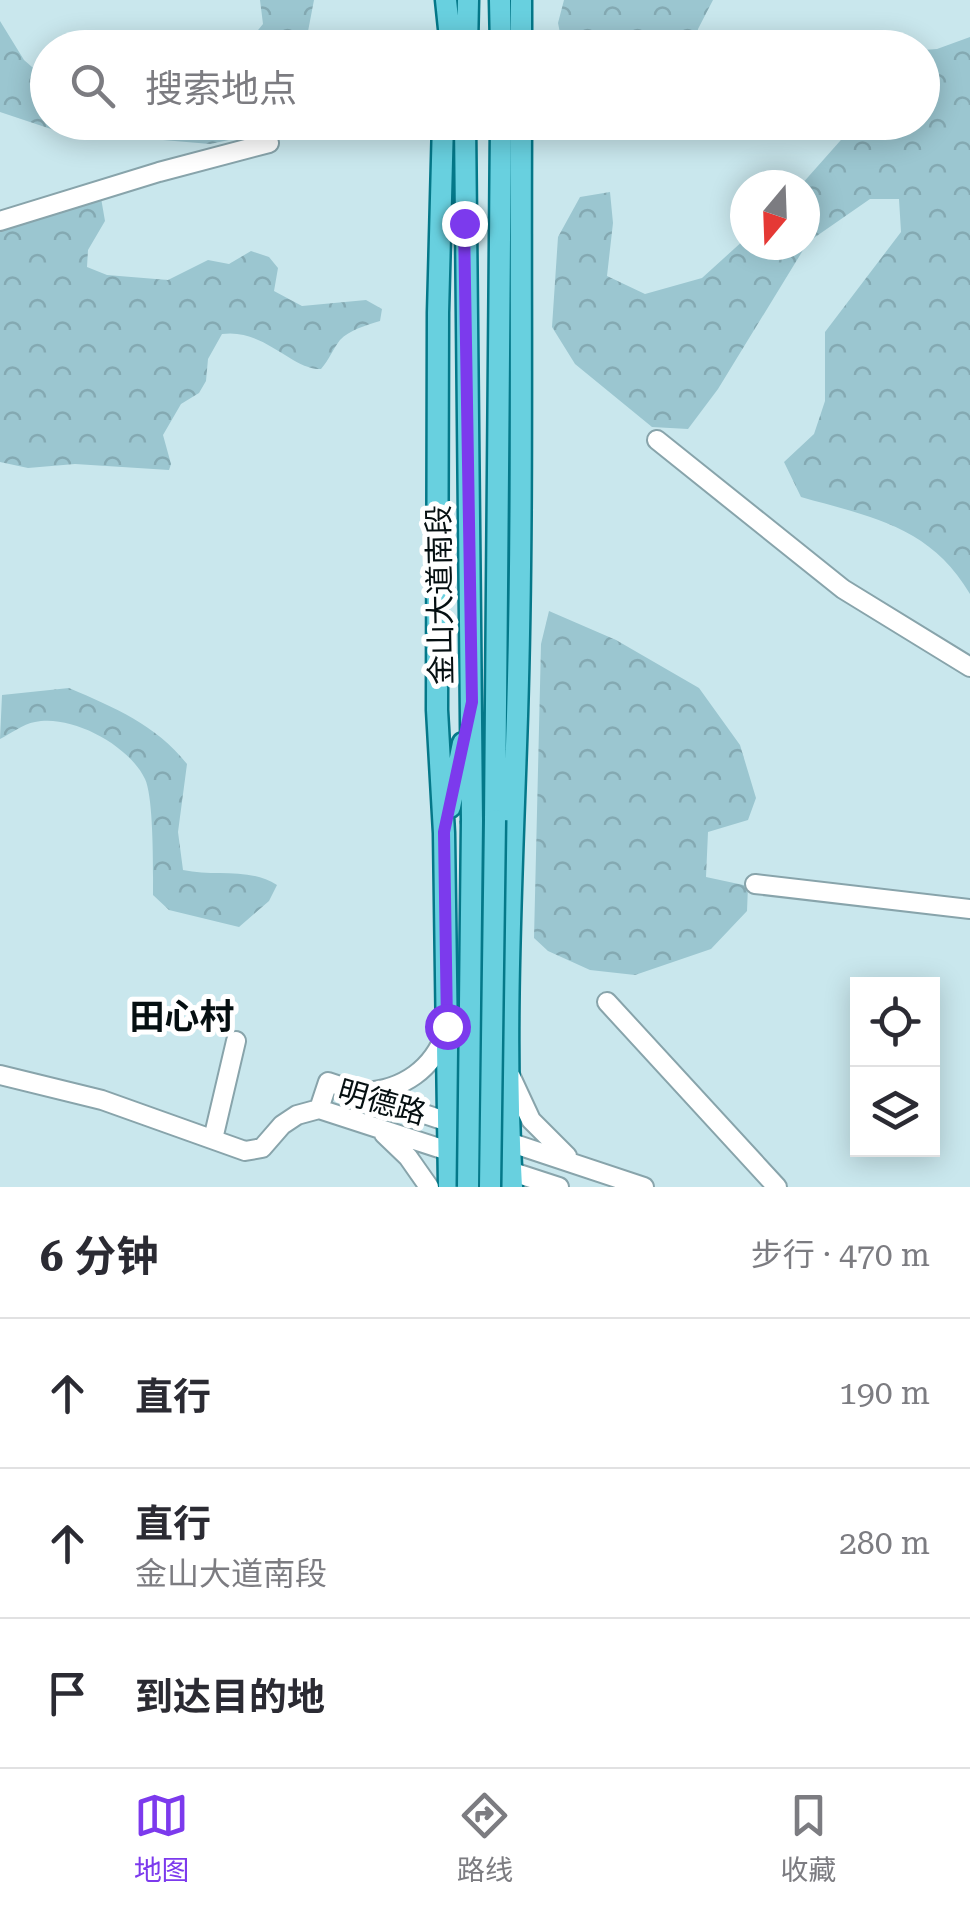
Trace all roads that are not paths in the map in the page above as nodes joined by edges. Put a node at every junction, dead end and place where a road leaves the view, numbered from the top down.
1 (446, 0) edge
2 (468, 0) edge
3 (500, 0) edge
4 (447, 30) edge
5 (467, 30) edge
6 (501, 30) edge
7 (442, 140) edge
8 (463, 140) edge
9 (503, 140) edge
10 (521, 140) edge
11 (270, 144) dead end
12 (0, 221) edge
13 (658, 440) dead end
14 (970, 667) edge
15 (498, 700) junction
16 (472, 702) junction
17 (444, 832) junction
18 (511, 842) junction
19 (755, 884) dead end
20 (970, 909) edge
21 (607, 1002) dead end
22 (447, 1026) junction
23 (236, 1041) dead end
24 (508, 1062) junction
25 (0, 1075) edge
26 (356, 1092) junction
27 (318, 1109) junction
28 (448, 1122) junction
29 (376, 1128) junction
30 (213, 1138) junction
31 (512, 1144) junction
32 (448, 1151) junction
33 (589, 1169) junction
34 (511, 1179) edge
35 (430, 1187) edge
36 (448, 1187) edge
37 (468, 1187) edge
38 (490, 1187) edge
39 (559, 1187) edge
40 (644, 1187) edge
41 (776, 1187) edge

1 - 4 main road
2 - 5 main road
3 - 6 main road
7 - 17 main road
8 - 16 main road, 金山大道南段
9 - 15 main road, 金山大道南段
10 - 18 main road
11 - 12 street
13 - 14 street
15 - 18 main road
15 - 38 main road, 金山大道南段, bridge
16 - 17 main road
16 - 37 main road, 金山大道南段, bridge
17 - 22 main road
18 - 24 main road
19 - 20 street
21 - 41 street
22 - 26 street
22 - 28 main road
23 - 30 street
24 - 31 main road
24 - 33 street
25 - 30 street
26 - 27 street, 明德路
26 - 28 street, 明德路
27 - 29 street, 明德路
27 - 30 street
28 - 31 street, 明德路
28 - 32 main road
29 - 32 street, 明德路
29 - 35 street
31 - 33 street, 明德路
31 - 34 main road
32 - 34 street, 明德路
32 - 36 main road
33 - 40 street, 明德路
34 - 39 street, 明德路

